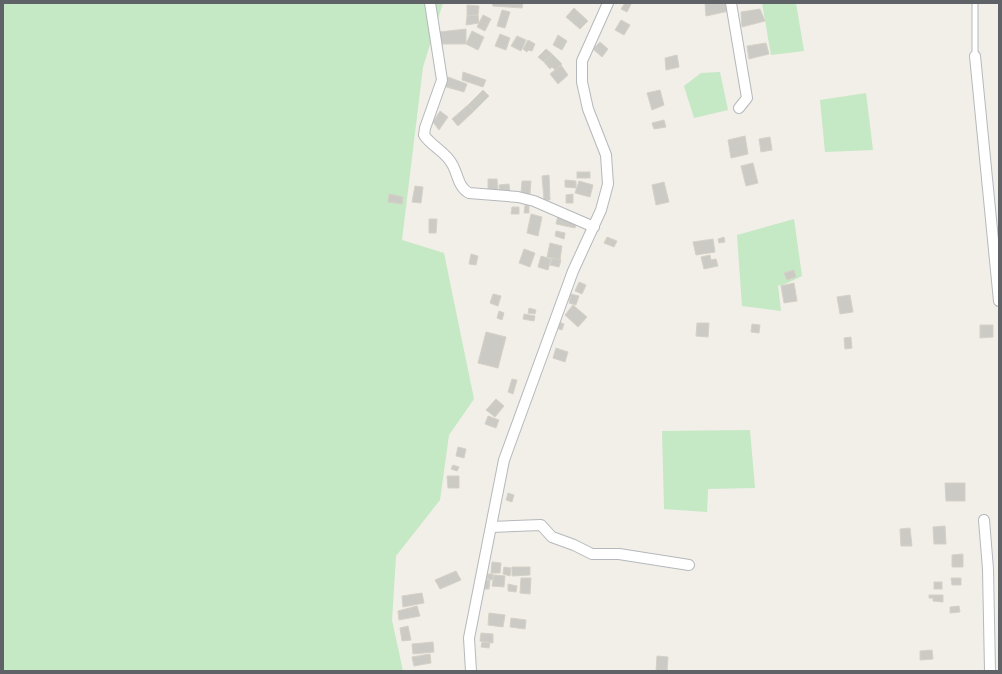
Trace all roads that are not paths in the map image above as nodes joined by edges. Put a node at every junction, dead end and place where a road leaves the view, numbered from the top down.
1 (430, 3) edge
2 (608, 3) edge
3 (731, 3) edge
4 (975, 3) edge
5 (975, 56) joint
6 (740, 108) dead end
7 (594, 226) junction
8 (999, 302) edge
9 (984, 520) dead end
10 (491, 527) junction
11 (689, 565) dead end
12 (471, 671) edge
13 (990, 671) edge

1 - 7 street
2 - 7 street
3 - 6 street
4 - 5 lane
5 - 8 street
7 - 10 street
9 - 13 street
10 - 11 street
10 - 12 street

